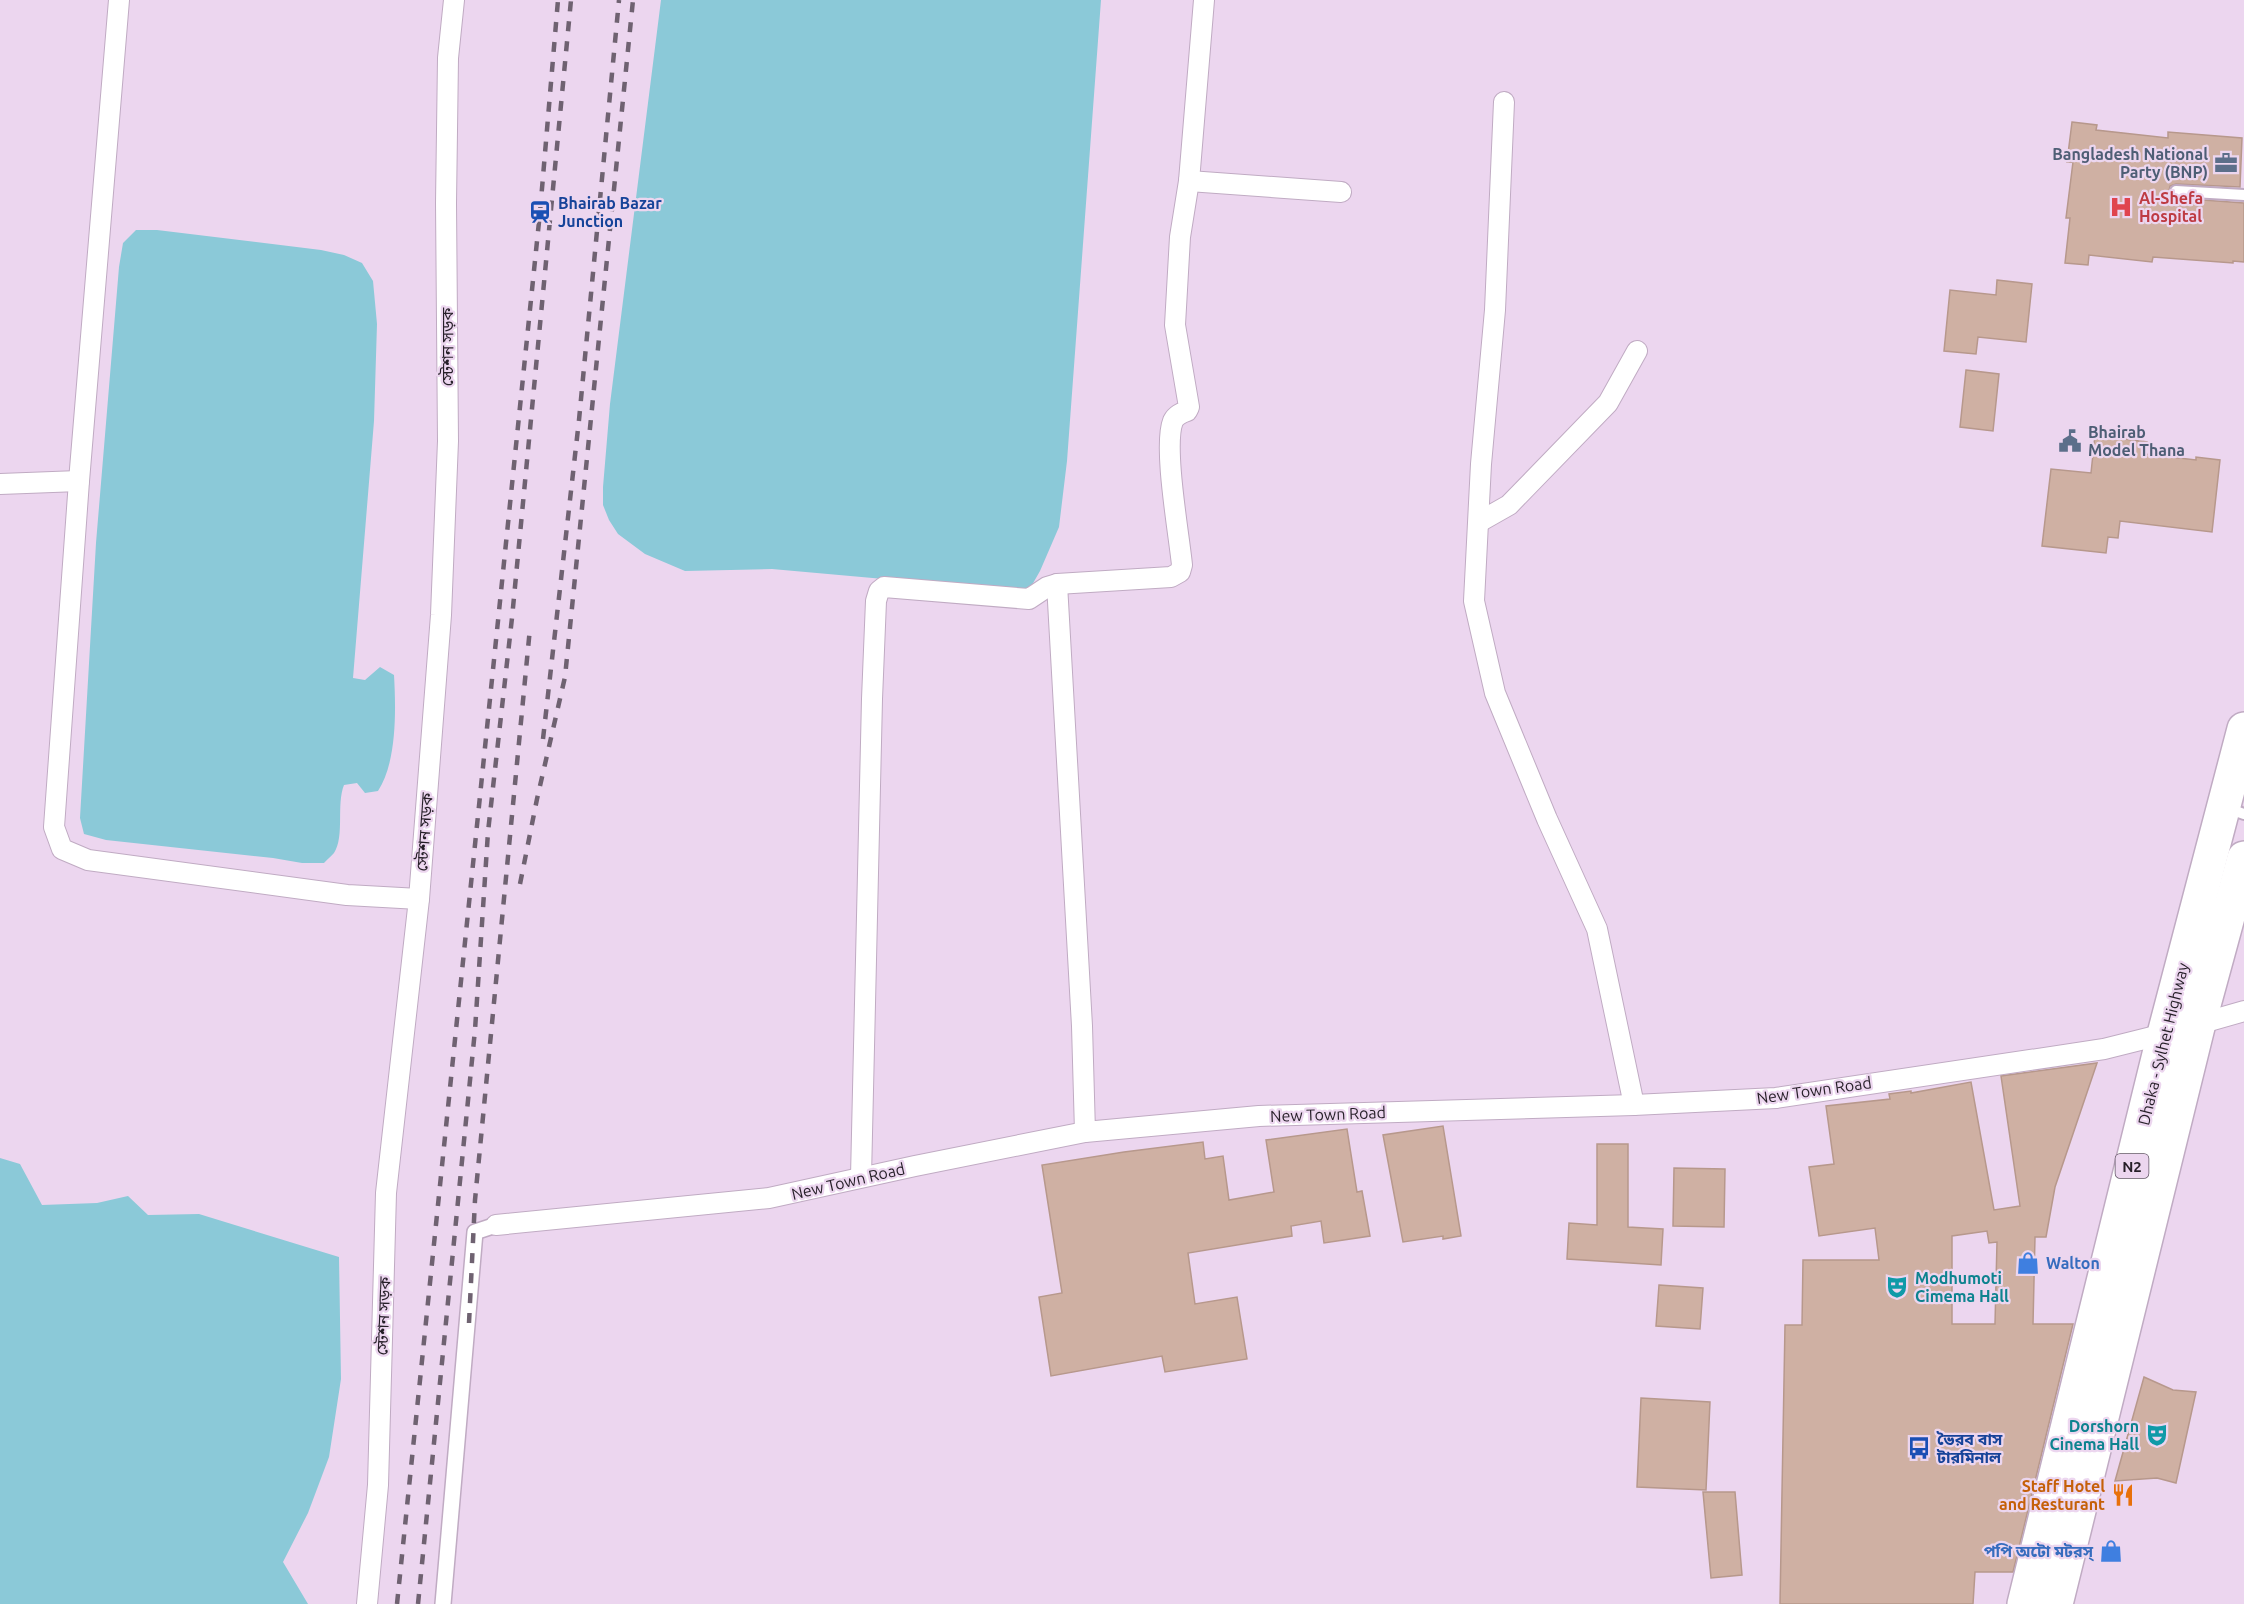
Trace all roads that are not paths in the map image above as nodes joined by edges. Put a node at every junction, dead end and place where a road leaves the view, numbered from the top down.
1 (119, 0) edge
2 (454, 0) edge
3 (1204, 0) edge
4 (1504, 102) dead end
5 (1189, 181) junction
6 (2176, 191) dead end
7 (1341, 192) dead end
8 (2244, 195) edge
9 (1637, 351) dead end
10 (79, 482) junction
11 (0, 484) edge
12 (1479, 522) junction
13 (1057, 584) junction
14 (2244, 729) edge
15 (2234, 810) edge
16 (2244, 858) edge
17 (419, 899) junction
18 (2236, 911) edge
19 (2244, 1011) edge
20 (2199, 1023) junction
21 (2164, 1034) junction
22 (1634, 1105) junction
23 (1084, 1132) junction
24 (861, 1177) junction
25 (496, 1225) joint
26 (367, 1604) edge
27 (443, 1604) edge
28 (2025, 1604) edge
29 (2056, 1604) edge

1 - 10 street
2 - 17 street, স্টেশন সড়ক
3 - 5 street
4 - 12 street
5 - 7 street
5 - 13 street
6 - 8 lane
9 - 12 street
10 - 11 street
10 - 17 street
12 - 22 street
13 - 23 street
13 - 24 street
14 - 15 highway, Dhaka - Sylhet Highway / N2
15 - 21 highway, Dhaka - Sylhet Highway / N2
16 - 18 highway, Dhaka - Sylhet Highway / N2
17 - 26 street, স্টেশন সড়ক
18 - 20 highway, Dhaka - Sylhet Highway / N2
19 - 20 street, New Town Road
20 - 21 street, New Town Road
20 - 29 highway, Dhaka - Sylhet Highway / N2
21 - 22 street, New Town Road
21 - 28 highway, Dhaka - Sylhet Highway / N2
22 - 23 street, New Town Road
23 - 24 street, New Town Road
24 - 25 street, New Town Road
25 - 27 street

